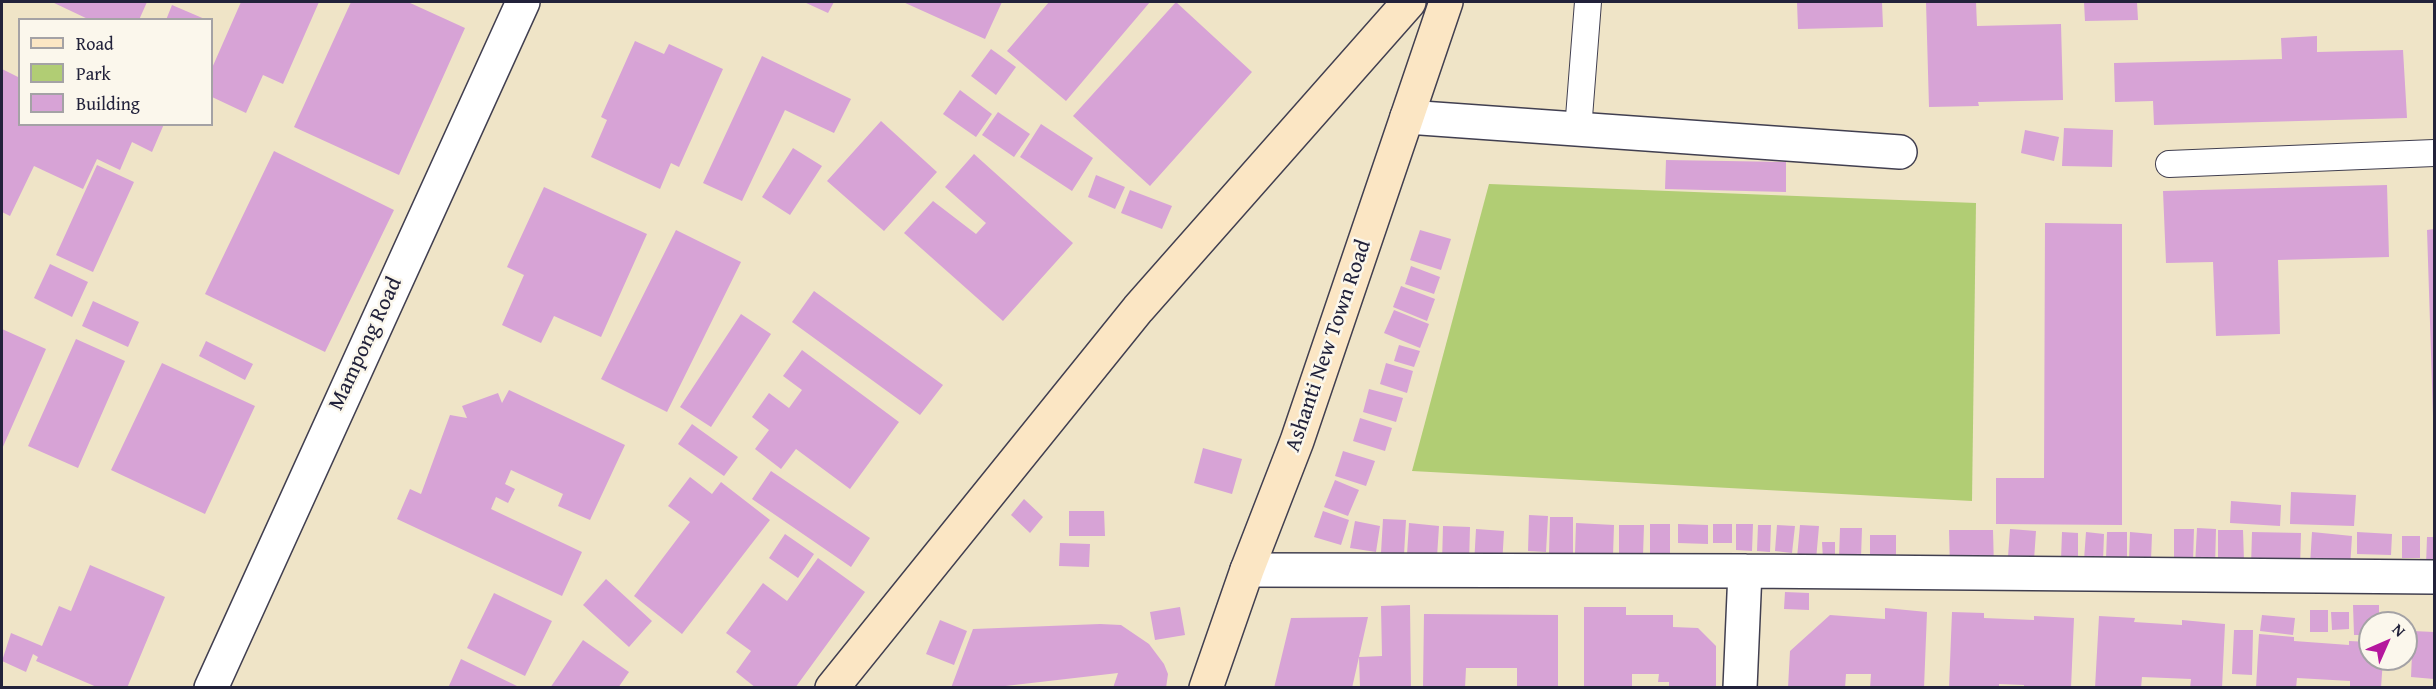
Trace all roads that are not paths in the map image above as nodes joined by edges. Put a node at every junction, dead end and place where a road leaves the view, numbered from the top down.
1 (523, 2) edge
2 (1409, 2) edge
3 (1446, 2) edge
4 (1588, 2) edge
5 (1407, 117) junction
6 (1578, 130) junction
7 (1900, 152) dead end
8 (2434, 153) edge
9 (2169, 164) dead end
10 (1247, 570) junction
11 (1745, 571) junction
12 (2434, 577) edge
13 (211, 687) edge
14 (832, 687) edge
15 (1206, 687) edge
16 (1740, 687) edge

1 - 13 street, Mampong Road
2 - 14 street
3 - 5 street, Ashanti New Town Road
4 - 6 lane
5 - 6 street
5 - 10 street, Ashanti New Town Road
6 - 7 street
8 - 9 lane
10 - 11 street
10 - 15 street, Ashanti New Town Road
11 - 12 street
11 - 16 street

